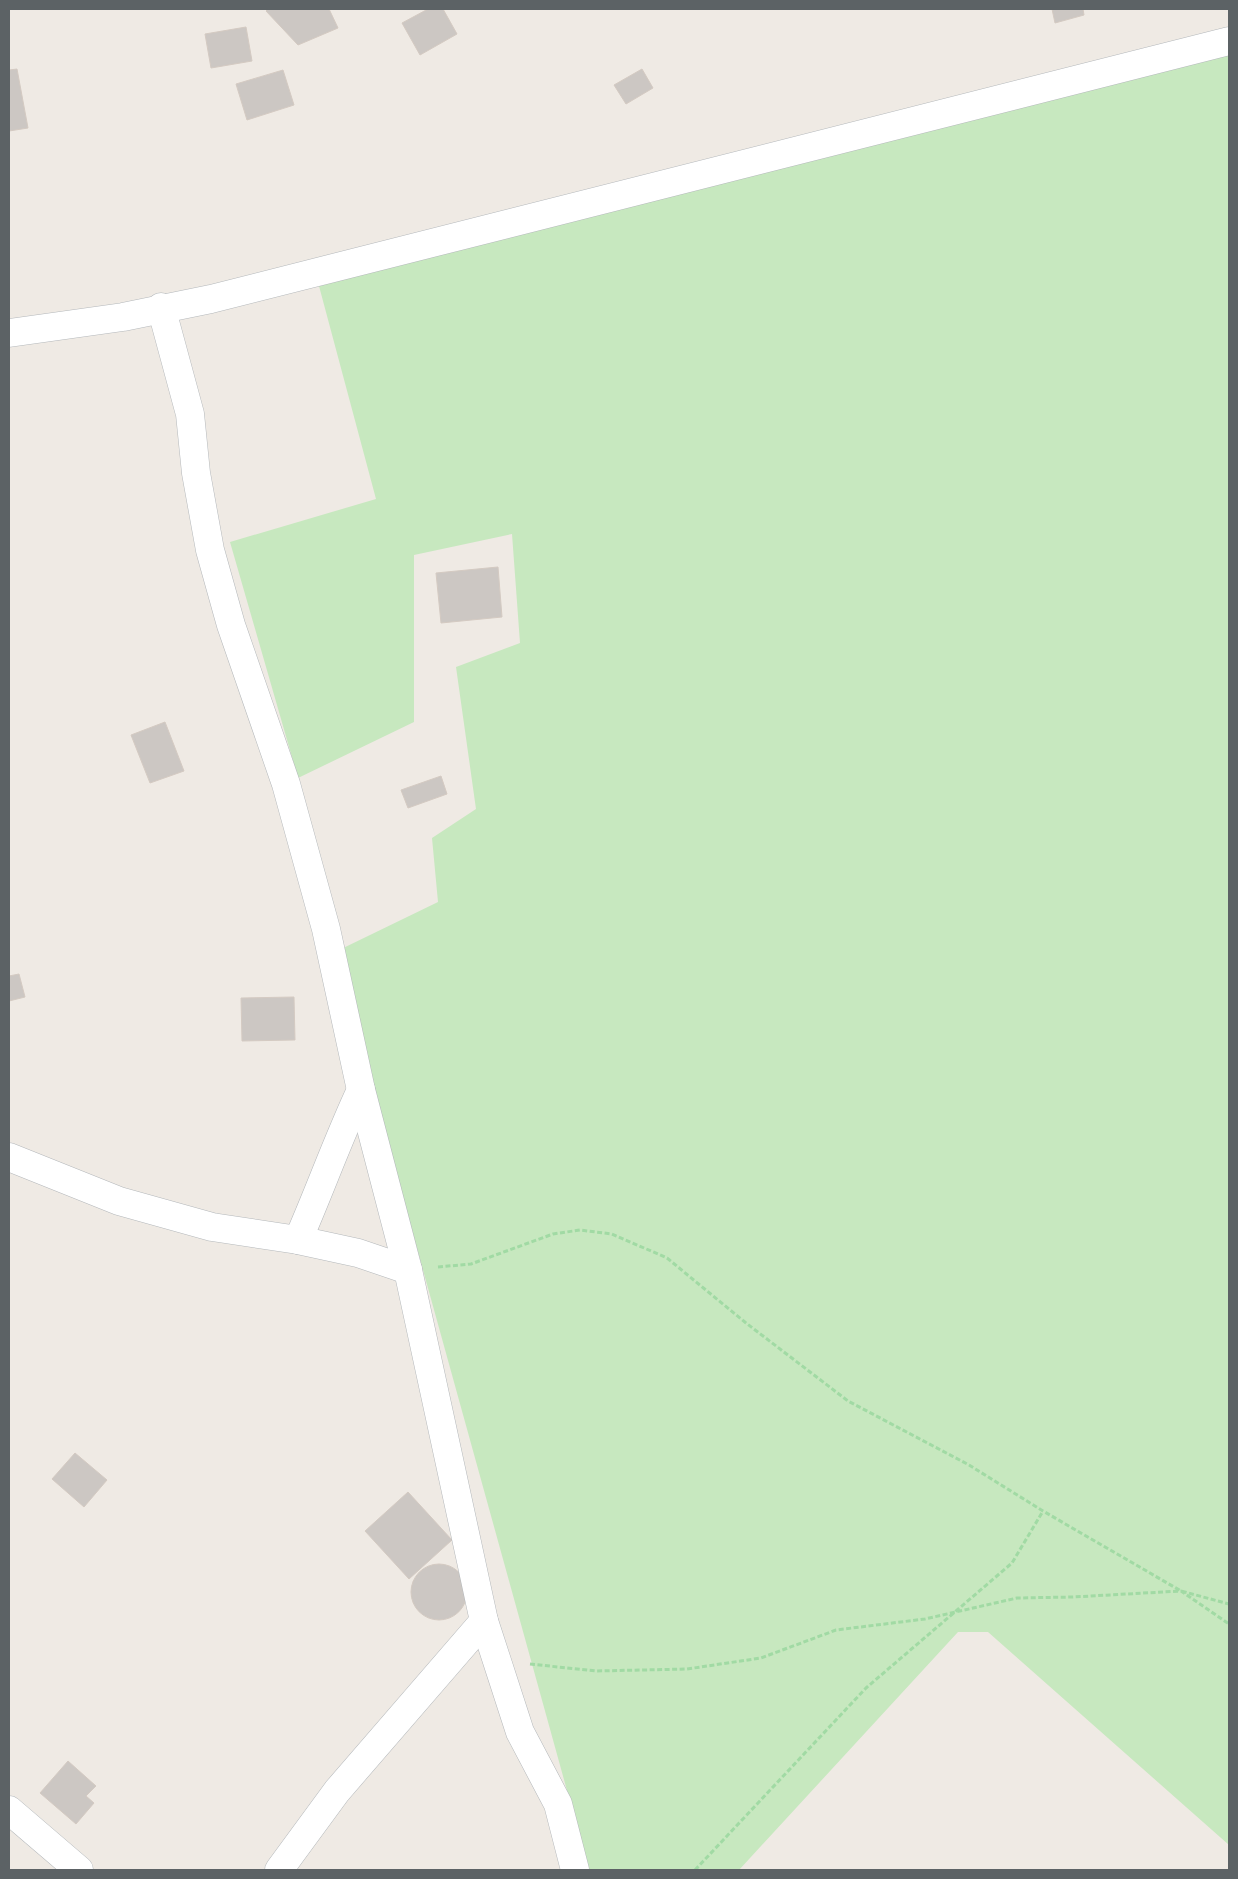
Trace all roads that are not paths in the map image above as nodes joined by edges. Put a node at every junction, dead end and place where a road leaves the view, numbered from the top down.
1 (1229, 41) edge
2 (161, 307) junction
3 (9, 333) edge
4 (361, 1090) junction
5 (9, 1157) edge
6 (298, 1240) junction
7 (408, 1270) junction
8 (484, 1621) junction
9 (9, 1810) edge
10 (79, 1870) edge
11 (279, 1870) edge
12 (575, 1870) edge

1 - 2 street
2 - 3 street
2 - 4 street
4 - 6 street
4 - 7 street
5 - 6 street
6 - 7 street
7 - 8 street
8 - 11 street
8 - 12 street
9 - 10 street

